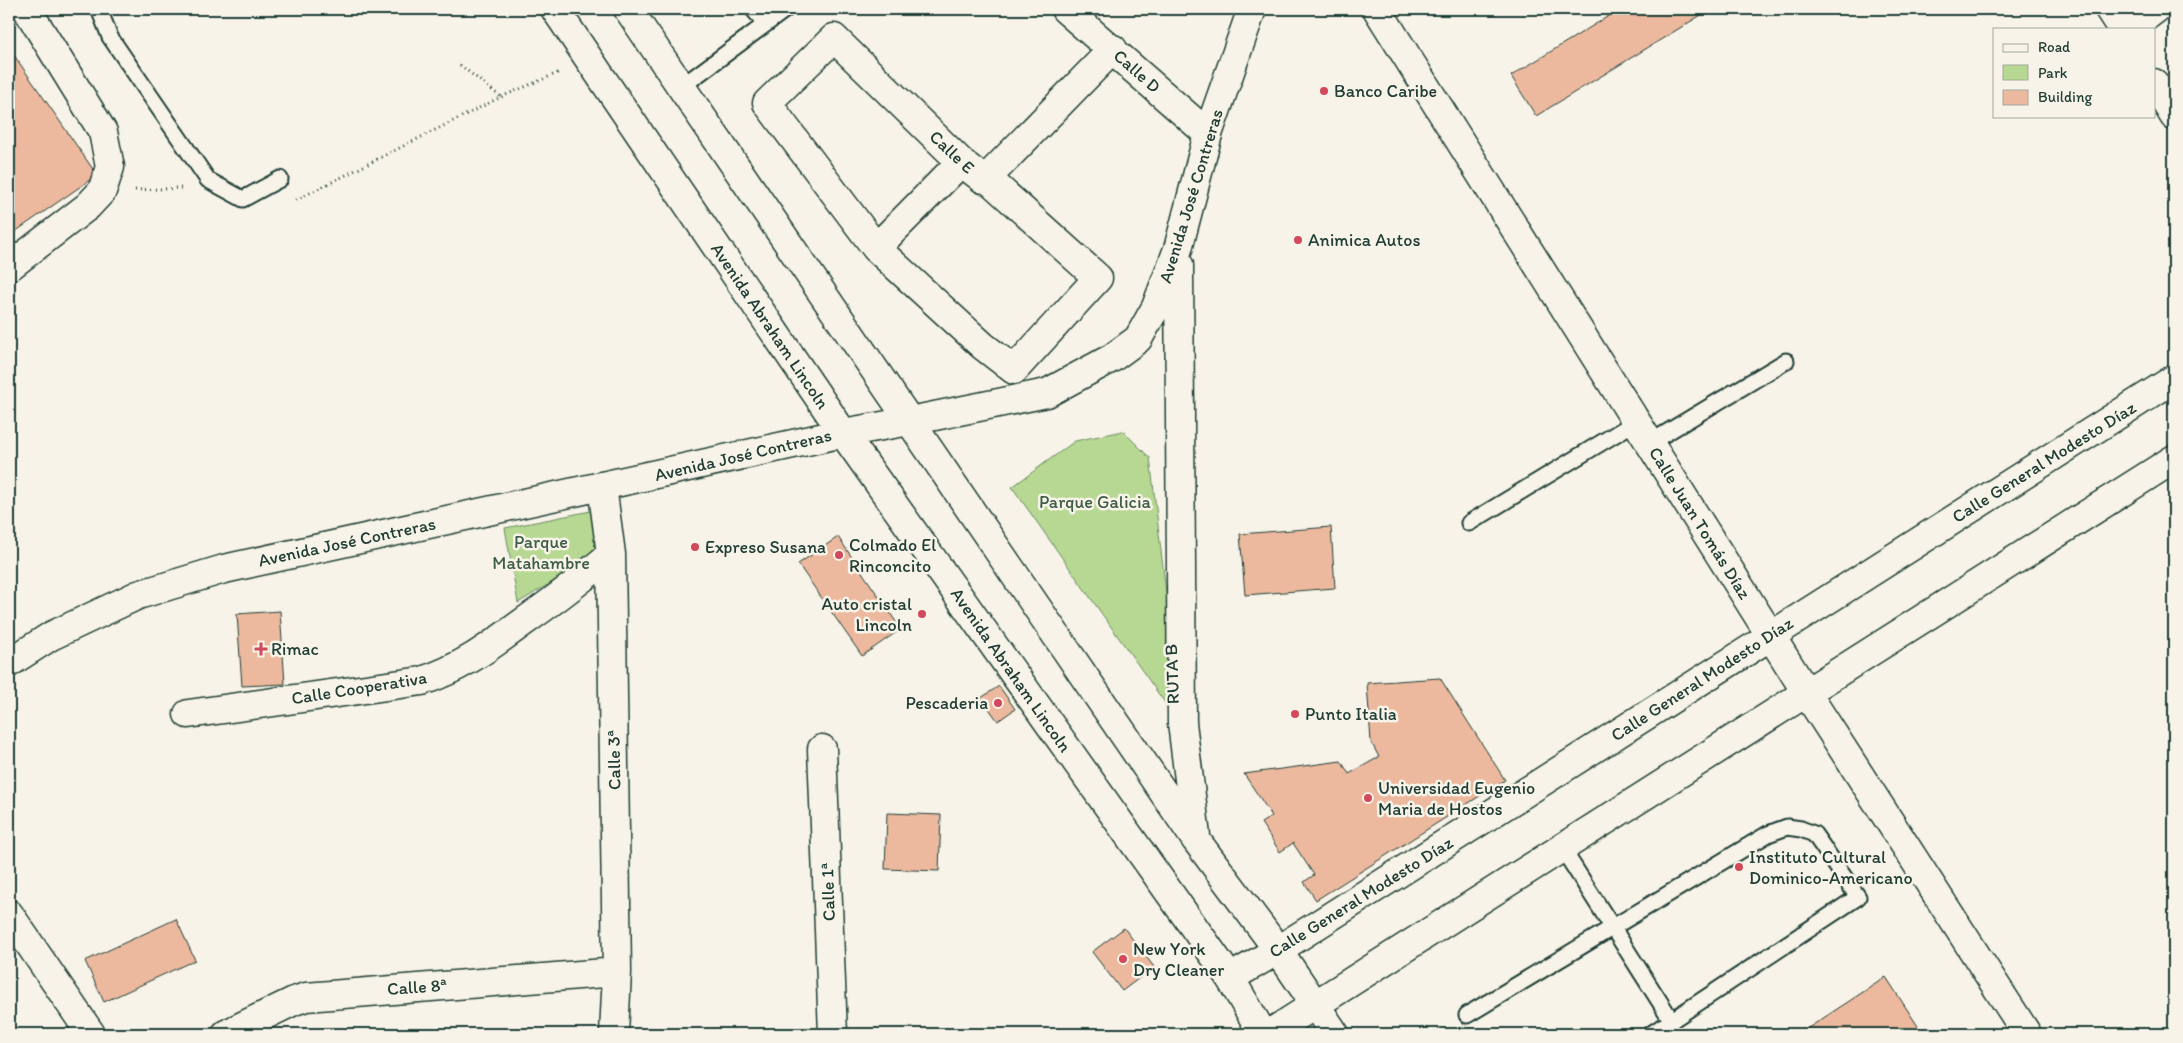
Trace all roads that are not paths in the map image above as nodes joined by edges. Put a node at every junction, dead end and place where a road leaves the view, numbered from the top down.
1 (27, 9) edge
2 (99, 9) edge
3 (555, 9) edge
4 (628, 9) edge
5 (753, 9) edge
6 (786, 9) edge
7 (1065, 9) edge
8 (1252, 9) edge
9 (1377, 9) edge
10 (2109, 9) edge
11 (2156, 9) edge
12 (766, 24) junction
13 (2121, 28) edge
14 (2130, 28) edge
15 (1113, 49) junction
16 (2156, 86) edge
17 (681, 87) junction
18 (2174, 116) edge
19 (1208, 134) junction
20 (961, 162) junction
21 (280, 178) dead end
22 (987, 178) junction
23 (876, 248) junction
24 (1178, 261) junction
25 (9, 267) edge
26 (1786, 361) dead end
27 (2174, 379) edge
28 (910, 421) junction
29 (842, 432) junction
30 (1644, 432) junction
31 (2174, 458) edge
32 (602, 486) junction
33 (1469, 523) dead end
34 (611, 554) junction
35 (1770, 636) junction
36 (9, 662) edge
37 (1806, 692) junction
38 (188, 714) dead end
39 (822, 750) dead end
40 (1196, 840) junction
41 (1562, 848) junction
42 (9, 914) edge
43 (1613, 927) junction
44 (1278, 950) junction
45 (617, 972) junction
46 (1230, 978) junction
47 (1316, 1006) junction
48 (1467, 1015) dead end
49 (1672, 1021) junction
50 (91, 1034) edge
51 (226, 1034) edge
52 (614, 1034) edge
53 (833, 1034) edge
54 (1263, 1034) edge
55 (1269, 1034) edge
56 (1327, 1034) edge
57 (1335, 1034) edge
58 (1651, 1034) edge
59 (2027, 1034) edge

1 - 25 street
2 - 21 lane
3 - 29 street, Avenida Abraham Lincoln
4 - 17 street
5 - 12 lane
6 - 12 lane
7 - 15 street, Calle D
8 - 19 street, Avenida José Contreras
9 - 30 street, Calle Juan Tomás Díaz
10 - 13 street
11 - 14 street
12 - 17 lane
15 - 19 street, Calle D
15 - 22 street, Calle E
16 - 18 street
17 - 28 street
19 - 24 street, Avenida José Contreras
20 - 22 street, Calle E
20 - 23 street
20 - 23 street, Calle E
22 - 23 street
24 - 28 street, Avenida José Contreras
24 - 40 street
26 - 30 lane
27 - 35 street, Calle General Modesto Díaz
28 - 29 street, Avenida José Contreras
28 - 40 street
29 - 32 street, Avenida José Contreras
29 - 46 street, Avenida Abraham Lincoln
30 - 33 lane
30 - 35 street, Calle Juan Tomás Díaz
31 - 37 street
32 - 34 street, Calle 3ª
32 - 36 street, Avenida José Contreras
34 - 38 street, Calle Cooperativa
34 - 45 street, Calle 3ª
35 - 37 street, Calle Juan Tomás Díaz
35 - 44 street, Calle General Modesto Díaz
37 - 41 street
37 - 59 street, Calle Juan Tomás Díaz
39 - 53 street, Calle 1ª
40 - 44 street
40 - 56 lane
41 - 43 lane
41 - 47 street
42 - 50 street
43 - 48 lane
43 - 49 lane
43 - 49 lane
44 - 46 street, Calle General Modesto Díaz
44 - 47 street
45 - 51 street, Calle 8ª
45 - 52 street, Calle 3ª
46 - 54 street, Avenida Abraham Lincoln
47 - 55 street
47 - 57 street
49 - 58 lane

